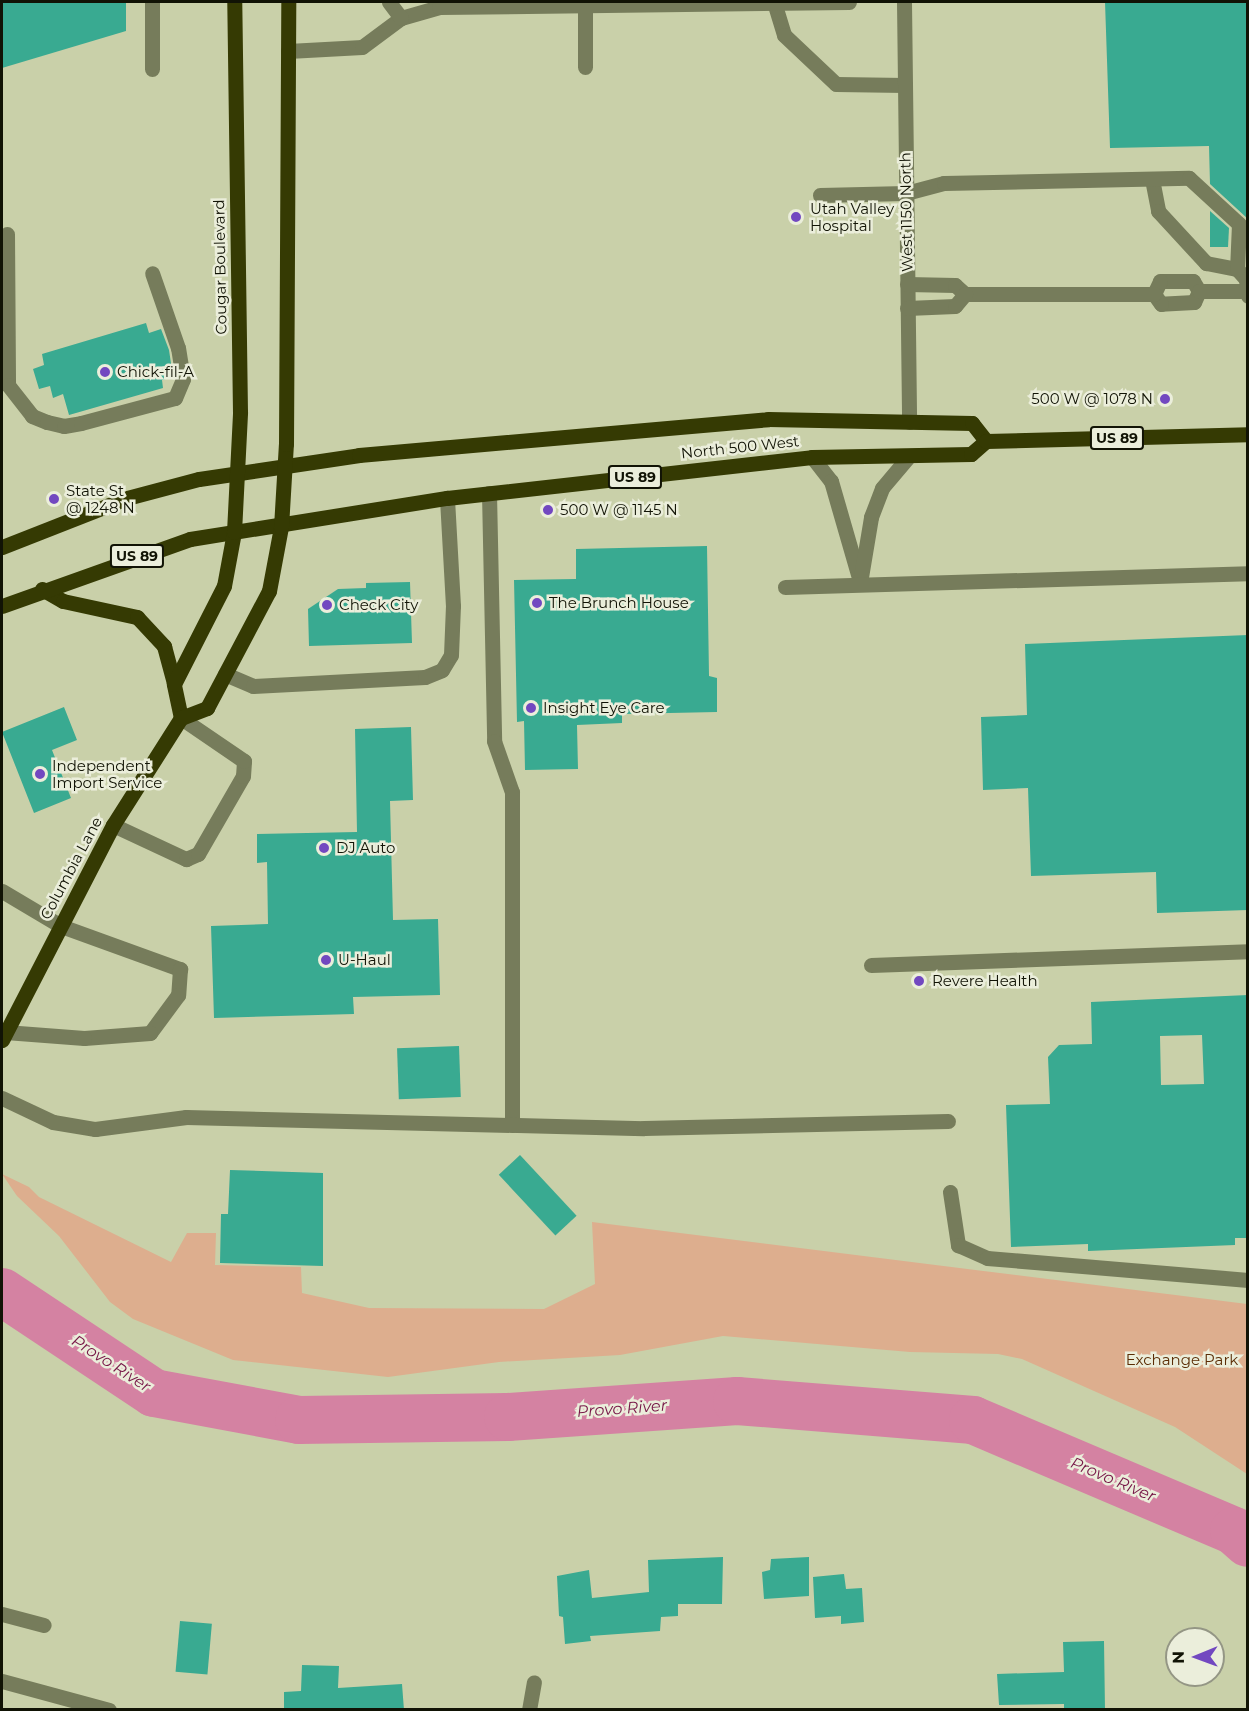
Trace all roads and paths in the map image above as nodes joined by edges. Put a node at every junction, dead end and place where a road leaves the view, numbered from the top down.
1 (152, 2) edge
2 (234, 2) edge
3 (288, 2) edge
4 (389, 2) edge
5 (774, 2) edge
6 (849, 2) edge
7 (904, 2) edge
8 (585, 3) edge
9 (401, 18) junction
10 (288, 51) junction
11 (585, 67) dead end
12 (153, 69) dead end
13 (905, 85) junction
14 (1152, 179) junction
15 (906, 193) junction
16 (820, 195) dead end
17 (7, 234) dead end
18 (1237, 269) junction
19 (152, 273) dead end
20 (907, 284) junction
21 (1199, 291) junction
22 (1247, 291) edge
23 (965, 294) junction
24 (1154, 294) junction
25 (1248, 296) edge
26 (907, 308) junction
27 (909, 422) junction
28 (1248, 434) edge
29 (986, 441) junction
30 (909, 456) junction
31 (812, 457) junction
32 (284, 466) junction
33 (238, 471) junction
34 (489, 493) junction
35 (447, 498) junction
36 (281, 527) junction
37 (234, 532) junction
38 (2, 547) edge
39 (1248, 573) edge
40 (861, 583) junction
41 (785, 587) dead end
42 (42, 589) junction
43 (2, 606) edge
44 (225, 674) junction
45 (174, 684) junction
46 (181, 718) junction
47 (113, 825) junction
48 (2, 891) edge
49 (60, 926) junction
50 (1248, 951) edge
51 (871, 965) dead end
52 (3, 1036) edge
53 (2, 1098) edge
54 (948, 1120) dead end
55 (512, 1125) junction
56 (950, 1192) dead end
57 (1248, 1280) edge
58 (2, 1614) edge
59 (44, 1625) dead end
60 (2, 1681) edge
61 (534, 1682) dead end
62 (109, 1710) edge
63 (529, 1710) edge

1 - 12 street
2 - 33 main road, Cougar Boulevard
3 - 10 main road
4 - 9 street
5 - 6 street
5 - 8 street
5 - 13 street
7 - 13 street, West 1150 North
8 - 9 street
8 - 11 street
9 - 10 street
10 - 32 main road
13 - 15 street, West 1150 North
14 - 15 street
14 - 18 street
14 - 18 street
15 - 16 street
15 - 20 street, West 1150 North
17 - 19 street
18 - 22 street
20 - 23 street
20 - 26 street, West 1150 North
21 - 22 street
21 - 24 street
21 - 24 street
22 - 25 street
23 - 24 street
23 - 26 street
26 - 27 street, West 1150 North
27 - 29 main road, North 500 West
27 - 32 main road, North 500 West
28 - 29 main road, North 500 West / US 89
29 - 30 main road, North 500 West / US 89
30 - 31 main road, North 500 West / US 89
30 - 40 street
31 - 34 main road, North 500 West / US 89
31 - 40 street
32 - 33 main road, North 500 West
32 - 36 main road
33 - 37 main road, Cougar Boulevard
33 - 38 main road, North 500 West
34 - 35 main road, North 500 West / US 89
34 - 55 street
35 - 36 main road, North 500 West / US 89
35 - 44 street
36 - 37 main road, US 89
36 - 44 main road
37 - 42 main road, US 89
37 - 45 main road
39 - 40 street
40 - 41 street
42 - 43 main road, US 89
42 - 45 main road
44 - 46 main road
45 - 46 main road
46 - 47 main road, Columbia Lane
46 - 47 street
47 - 49 main road, Columbia Lane
48 - 49 street
49 - 52 main road, Columbia Lane
49 - 52 street
50 - 51 street
53 - 55 street
54 - 55 street
56 - 57 street
58 - 59 street
60 - 62 street
61 - 63 street

